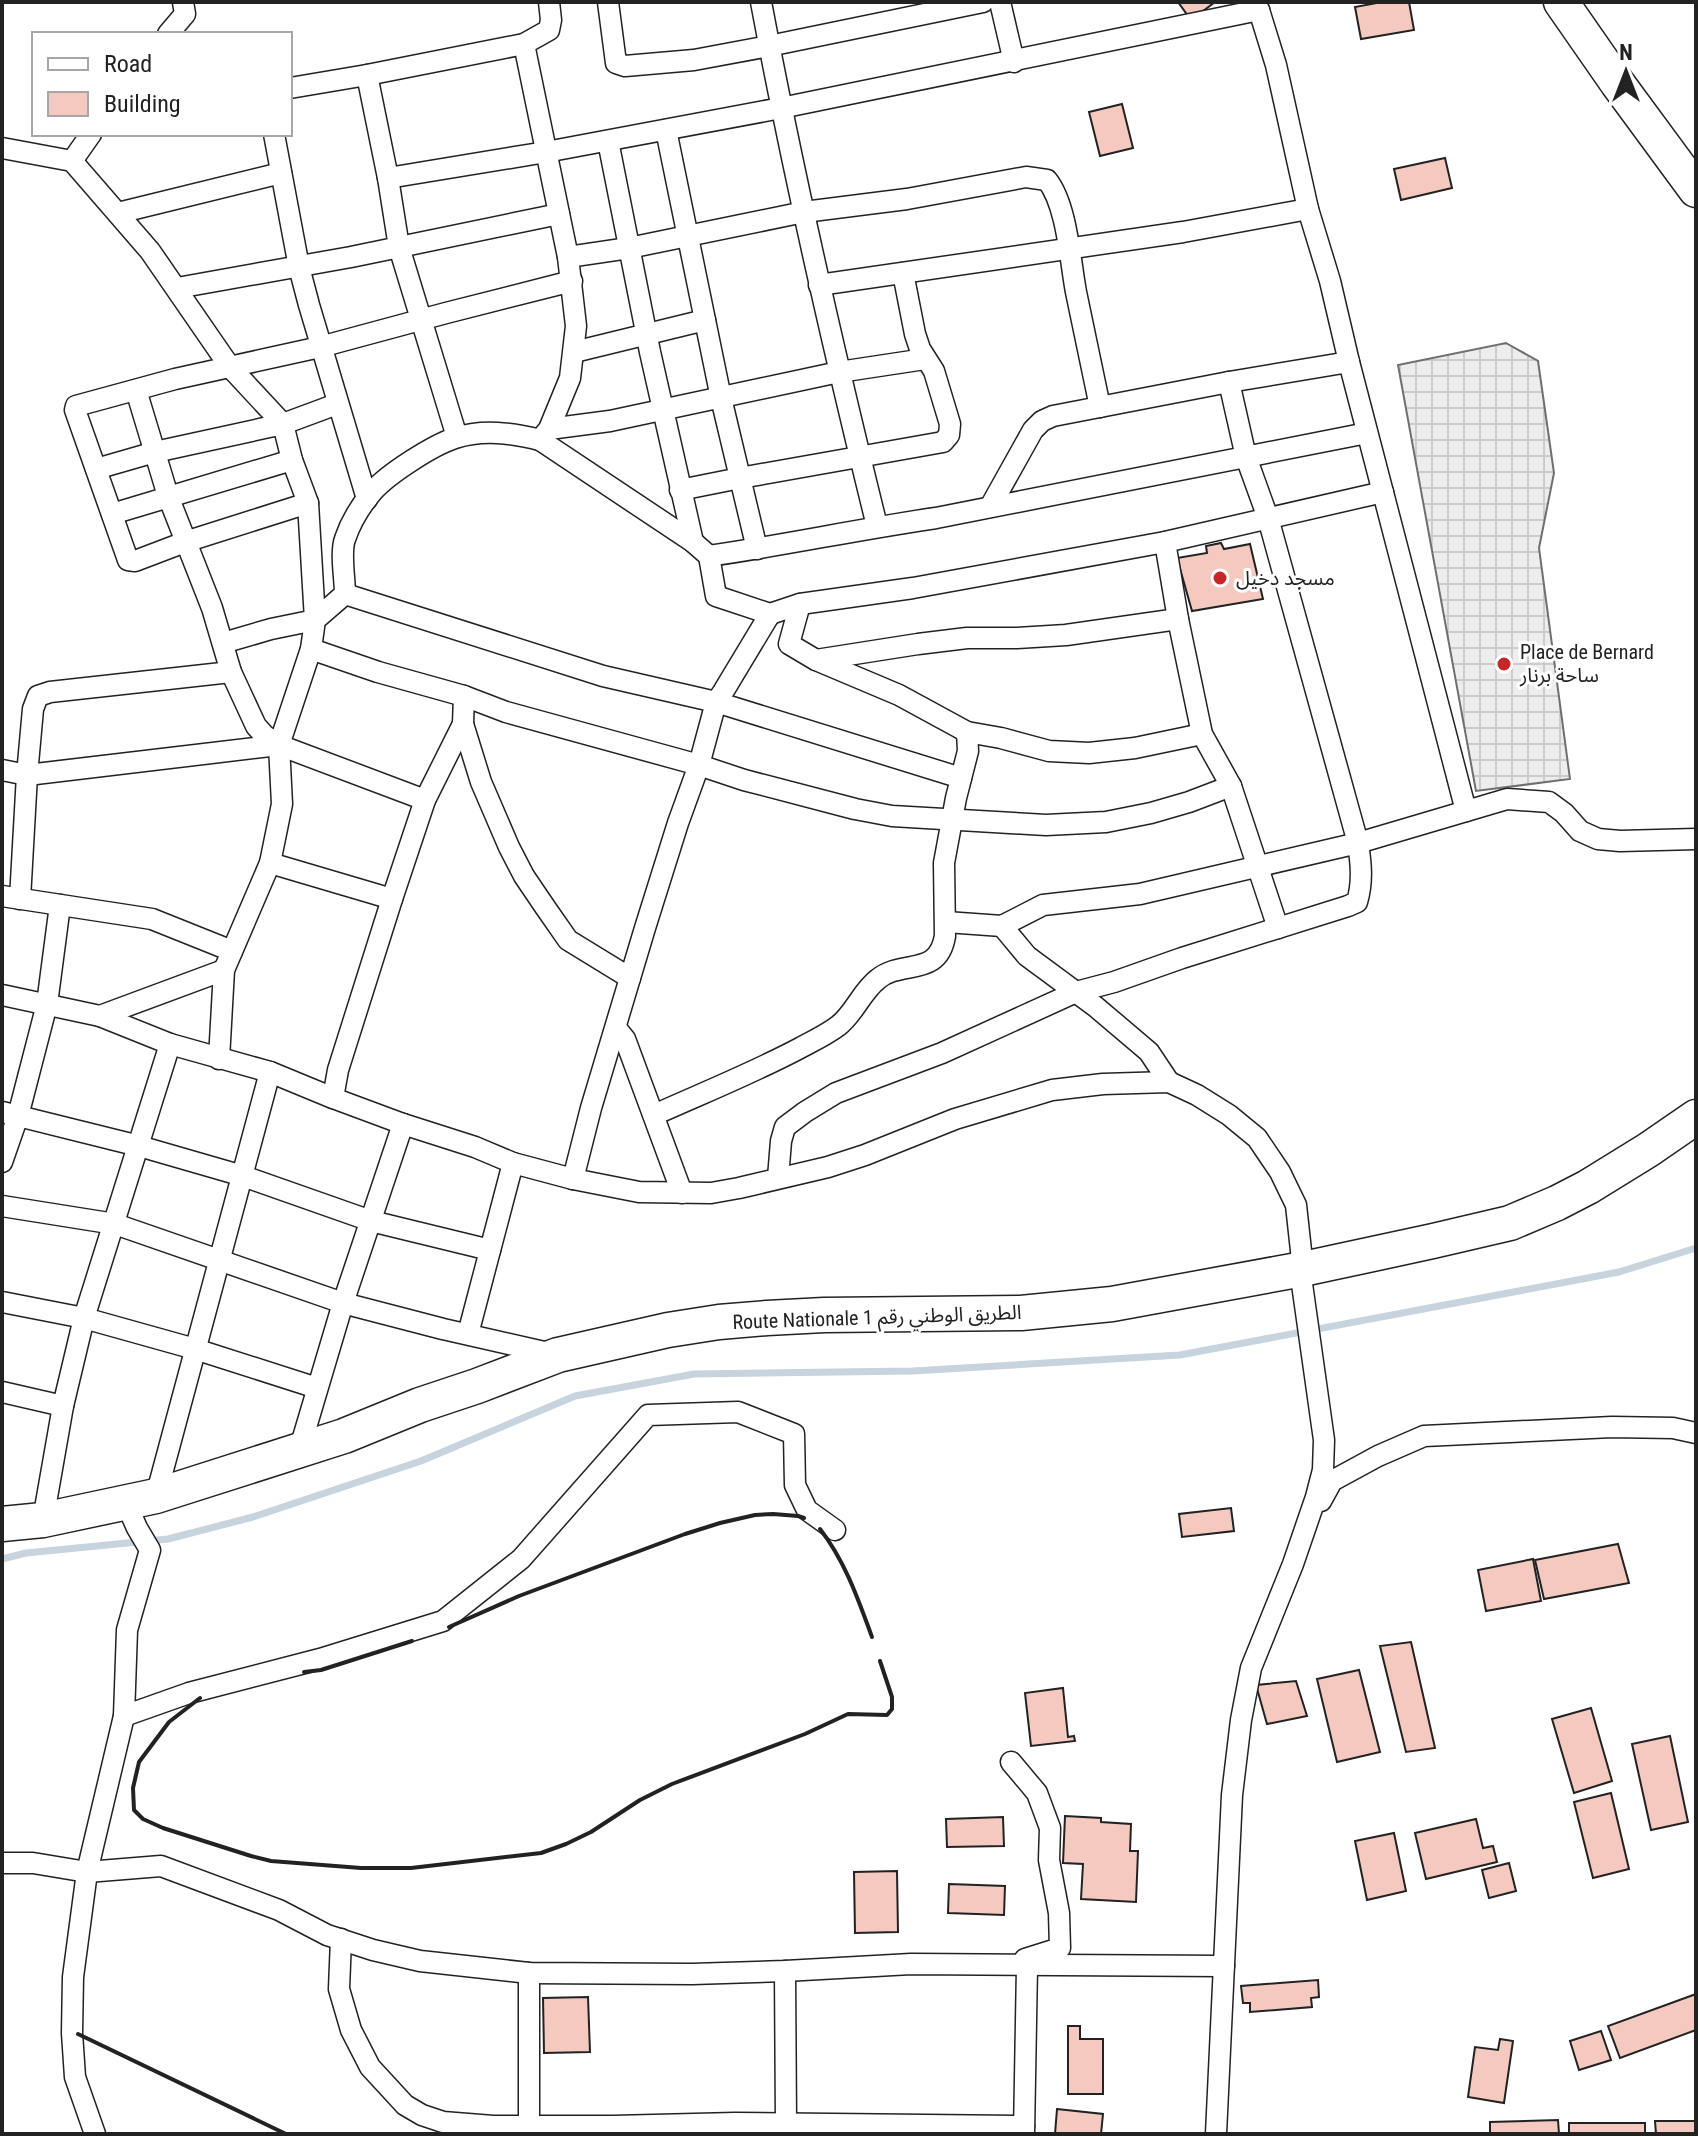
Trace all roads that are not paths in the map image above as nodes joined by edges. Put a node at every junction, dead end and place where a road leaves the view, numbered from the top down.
1 (183, 2) edge
2 (549, 2) edge
3 (608, 2) edge
4 (761, 2) edge
5 (983, 2) edge
6 (1000, 2) edge
7 (1561, 2) edge
8 (1257, 6) edge
9 (170, 32) edge
10 (524, 44) junction
11 (769, 46) junction
12 (1014, 62) junction
13 (367, 75) junction
14 (292, 88) edge
15 (781, 108) junction
16 (666, 130) junction
17 (90, 136) edge
18 (274, 136) edge
19 (608, 141) junction
20 (2, 148) edge
21 (546, 152) junction
22 (72, 161) junction
23 (281, 173) junction
24 (388, 178) junction
25 (1696, 190) edge
26 (1308, 209) junction
27 (804, 212) junction
28 (118, 213) junction
29 (559, 214) junction
30 (688, 236) junction
31 (399, 247) junction
32 (629, 248) junction
33 (1068, 248) junction
34 (568, 257) junction
35 (299, 267) junction
36 (903, 273) junction
37 (572, 281) junction
38 (819, 285) junction
39 (177, 288) junction
40 (420, 320) junction
41 (705, 320) junction
42 (646, 334) junction
43 (320, 347) junction
44 (574, 352) junction
45 (925, 359) junction
46 (1349, 362) junction
47 (230, 367) junction
48 (839, 372) junction
49 (1229, 382) junction
50 (136, 390) junction
51 (721, 398) junction
52 (337, 404) junction
53 (1100, 407) junction
54 (664, 411) junction
55 (283, 424) junction
56 (1367, 433) junction
57 (544, 434) junction
58 (457, 437) junction
59 (155, 452) junction
60 (860, 456) junction
61 (1246, 457) junction
62 (292, 460) junction
63 (96, 469) junction
64 (740, 478) junction
65 (680, 490) junction
66 (1383, 492) junction
67 (168, 496) junction
68 (367, 499) junction
69 (308, 503) junction
70 (990, 507) junction
71 (112, 514) junction
72 (1268, 518) junction
73 (877, 526) junction
74 (185, 542) junction
75 (693, 542) junction
76 (1165, 542) junction
77 (757, 549) junction
78 (709, 556) junction
79 (345, 594) junction
80 (800, 604) junction
81 (770, 614) junction
82 (1178, 619) junction
83 (315, 620) junction
84 (223, 643) junction
85 (311, 649) junction
86 (816, 660) junction
87 (231, 672) junction
88 (464, 696) junction
89 (716, 702) junction
90 (463, 724) junction
91 (967, 732) junction
92 (1202, 734) junction
93 (279, 745) junction
94 (699, 765) junction
95 (2, 770) edge
96 (27, 775) junction
97 (961, 778) junction
98 (1231, 786) junction
99 (425, 800) junction
100 (1466, 811) junction
101 (952, 820) junction
102 (1696, 839) edge
103 (1358, 843) junction
104 (270, 863) junction
105 (1257, 866) junction
106 (11, 897) edge
107 (392, 899) junction
108 (60, 905) junction
109 (946, 922) junction
110 (1002, 926) junction
111 (1278, 928) junction
112 (228, 960) junction
113 (630, 978) junction
114 (1076, 992) junction
115 (2, 995) edge
116 (47, 1004) junction
117 (100, 1016) junction
118 (616, 1028) junction
119 (170, 1044) junction
120 (219, 1059) junction
121 (270, 1072) junction
122 (1169, 1082) junction
123 (333, 1098) junction
124 (10, 1114) edge
125 (654, 1115) junction
126 (1696, 1117) edge
127 (403, 1124) junction
128 (139, 1146) junction
129 (2, 1162) edge
130 (513, 1163) junction
131 (243, 1176) junction
132 (778, 1178) junction
133 (573, 1179) junction
134 (682, 1193) junction
135 (2, 1206) edge
136 (371, 1221) junction
137 (115, 1224) junction
138 (490, 1250) junction
139 (220, 1262) junction
140 (1303, 1277) junction
141 (2, 1302) edge
142 (343, 1303) junction
143 (84, 1318) junction
144 (468, 1334) junction
145 (195, 1349) junction
146 (558, 1355) junction
147 (317, 1388) junction
148 (2, 1392) edge
149 (63, 1406) junction
150 (1696, 1433) edge
151 (299, 1451) junction
152 (141, 1499) junction
153 (43, 1520) junction
154 (2, 1524) edge
155 (835, 1530) dead end
156 (1302, 1536) junction
157 (124, 1716) junction
158 (1011, 1762) dead end
159 (2, 1863) edge
160 (87, 1872) junction
161 (341, 1939) junction
162 (1005, 1965) junction
163 (1027, 1966) junction
164 (1224, 1966) junction
165 (785, 1971) junction
166 (529, 1973) junction
167 (786, 2124) junction
168 (529, 2125) junction
169 (1024, 2130) edge
170 (95, 2134) edge
171 (1216, 2134) edge

1 - 9 street
2 - 10 street
3 - 11 street
4 - 11 street
5 - 11 street
6 - 12 street
7 - 25 highway
8 - 12 street
8 - 26 street
10 - 13 street
10 - 21 street
11 - 15 street
12 - 15 street
13 - 14 street
13 - 24 street
15 - 16 street
15 - 27 street
16 - 19 street
16 - 30 street
17 - 22 street
18 - 23 street
19 - 21 street
19 - 32 street
20 - 22 street
21 - 24 street
21 - 29 street
22 - 28 street
23 - 28 street
23 - 35 street
24 - 31 street
26 - 33 street
26 - 46 street
27 - 30 street
27 - 33 street
27 - 38 street
28 - 39 street
29 - 31 street
29 - 34 street
30 - 32 street
30 - 41 street
31 - 35 street
31 - 40 street
32 - 34 street
32 - 42 street
33 - 36 street
33 - 53 street
34 - 37 street
35 - 39 street
35 - 43 street
36 - 38 street
36 - 45 street
37 - 40 street
37 - 44 street
38 - 48 street
39 - 47 street
40 - 43 street
40 - 58 street
41 - 42 street
41 - 51 street
42 - 44 street
42 - 54 street
43 - 47 street
43 - 52 street
44 - 57 street
45 - 48 street
45 - 60 street
46 - 49 street
46 - 56 street
47 - 50 street
47 - 55 street
48 - 51 street
48 - 60 street
49 - 53 street
49 - 61 street
50 - 59 street
50 - 63 street
51 - 54 street
51 - 64 street
52 - 55 street
52 - 68 street
53 - 70 street
54 - 57 street
54 - 65 street
55 - 59 street
55 - 62 street
56 - 61 street
56 - 66 street
57 - 58 street
57 - 75 street
58 - 68 street
59 - 63 street
59 - 67 street
60 - 64 street
60 - 73 street
61 - 70 street
61 - 72 street
62 - 67 street
62 - 69 street
63 - 71 street
64 - 65 street
64 - 77 street
65 - 75 street
66 - 72 street
66 - 100 street
67 - 71 street
67 - 74 street
68 - 79 street
69 - 74 street
69 - 83 street
70 - 73 street
71 - 74 street
72 - 76 street
72 - 103 street
73 - 77 street
74 - 84 street
75 - 78 street
76 - 80 street
76 - 82 street
77 - 78 street
78 - 81 street
79 - 83 street
79 - 89 street
80 - 81 street
80 - 86 street
81 - 89 street
82 - 86 street
82 - 92 street
83 - 84 street
83 - 85 street
84 - 87 street
85 - 88 street
85 - 93 street
86 - 91 street
87 - 93 street
87 - 96 street
88 - 90 street
88 - 94 street
89 - 94 street
89 - 97 street
90 - 99 street
90 - 113 street
91 - 92 street
91 - 97 street
92 - 98 street
93 - 96 street
93 - 99 street
93 - 104 street
94 - 101 street
94 - 113 street
95 - 96 street
96 - 106 street
97 - 101 street
98 - 101 street
98 - 105 street
99 - 107 street
100 - 102 street
100 - 103 street
101 - 109 street
103 - 105 street
103 - 111 street
104 - 107 street
104 - 112 street
105 - 110 street
105 - 111 street
106 - 108 street
107 - 123 street
108 - 112 street
108 - 116 street
109 - 110 street
109 - 125 street
110 - 114 street
111 - 114 street
112 - 117 street
112 - 120 street
113 - 118 street
114 - 122 street
114 - 132 street
115 - 116 street
116 - 117 street
116 - 124 street
117 - 119 street
118 - 125 street
118 - 133 street
119 - 120 street
119 - 128 street
120 - 121 street
121 - 123 street
121 - 131 street
122 - 132 street
122 - 140 street
123 - 127 street
124 - 128 street
124 - 129 street
125 - 134 street
126 - 140 highway, Route Nationale الطريق الوطني رقم 1
127 - 130 street
127 - 136 street
128 - 131 street
128 - 137 street
130 - 133 street
130 - 138 street
131 - 136 street
131 - 139 street
132 - 134 street
133 - 134 street
135 - 137 street
136 - 138 street
136 - 142 street
137 - 139 street
137 - 143 street
138 - 144 street
139 - 142 street
139 - 145 street
140 - 146 highway, Route Nationale الطريق الوطني رقم 1
140 - 156 street
141 - 143 street
142 - 144 street
142 - 147 street
143 - 145 street
143 - 149 street
144 - 146 street
145 - 147 street
145 - 152 street
146 - 151 highway, Route Nationale الطريق الوطني رقم 1
147 - 151 street
148 - 149 street
149 - 153 street
150 - 156 street
151 - 152 highway, Route Nationale الطريق الوطني رقم 1
152 - 153 highway, Route Nationale الطريق الوطني رقم 1
152 - 157 street
153 - 154 highway, Route Nationale الطريق الوطني رقم 1
155 - 157 street
156 - 164 street
157 - 160 street
158 - 162 street
159 - 160 street
160 - 161 street
160 - 170 street
161 - 166 street
161 - 168 street
162 - 163 street
162 - 165 street
163 - 164 street
163 - 169 street
164 - 171 street
165 - 166 street
165 - 167 street
166 - 168 street
167 - 168 street
167 - 169 street

